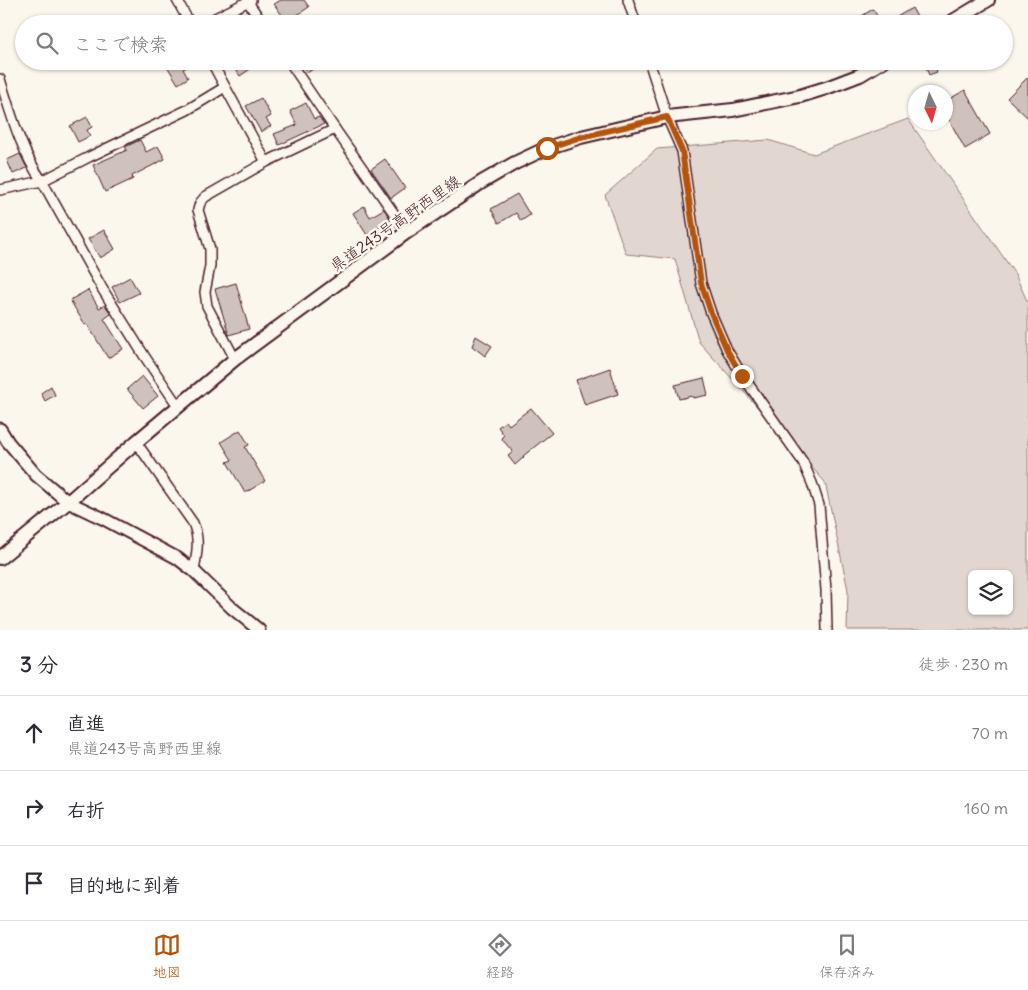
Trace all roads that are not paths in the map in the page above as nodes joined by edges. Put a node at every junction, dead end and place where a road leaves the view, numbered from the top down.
1 (177, 0) edge
2 (628, 0) edge
3 (988, 0) edge
4 (250, 1) edge
5 (185, 15) edge
6 (221, 15) edge
7 (258, 15) edge
8 (633, 15) edge
9 (963, 15) edge
10 (216, 70) edge
11 (295, 70) edge
12 (652, 70) edge
13 (868, 70) edge
14 (0, 79) edge
15 (225, 87) junction
16 (667, 117) junction
17 (335, 129) junction
18 (266, 162) junction
19 (42, 181) junction
20 (0, 190) edge
21 (407, 232) junction
22 (235, 359) junction
23 (178, 406) junction
24 (0, 429) edge
25 (136, 442) junction
26 (68, 502) junction
27 (0, 558) edge
28 (194, 571) junction
29 (259, 630) edge
30 (827, 630) edge

1 - 5 street
2 - 8 street
3 - 9 main road
4 - 6 street
4 - 7 street
10 - 15 street
11 - 17 street
12 - 16 street
13 - 16 main road, 県道243号高野西里線
14 - 19 street
15 - 18 street
15 - 19 street
16 - 21 main road, 県道243号高野西里線
16 - 30 street
17 - 18 street
17 - 21 street
18 - 22 street
19 - 20 street
19 - 23 street
21 - 22 main road, 県道243号高野西里線
22 - 23 main road, 県道243号高野西里線
23 - 25 main road, 県道243号高野西里線
24 - 26 street
25 - 26 main road, 県道243号高野西里線
25 - 28 street
26 - 27 main road, 県道243号高野西里線
26 - 28 street
28 - 29 street

